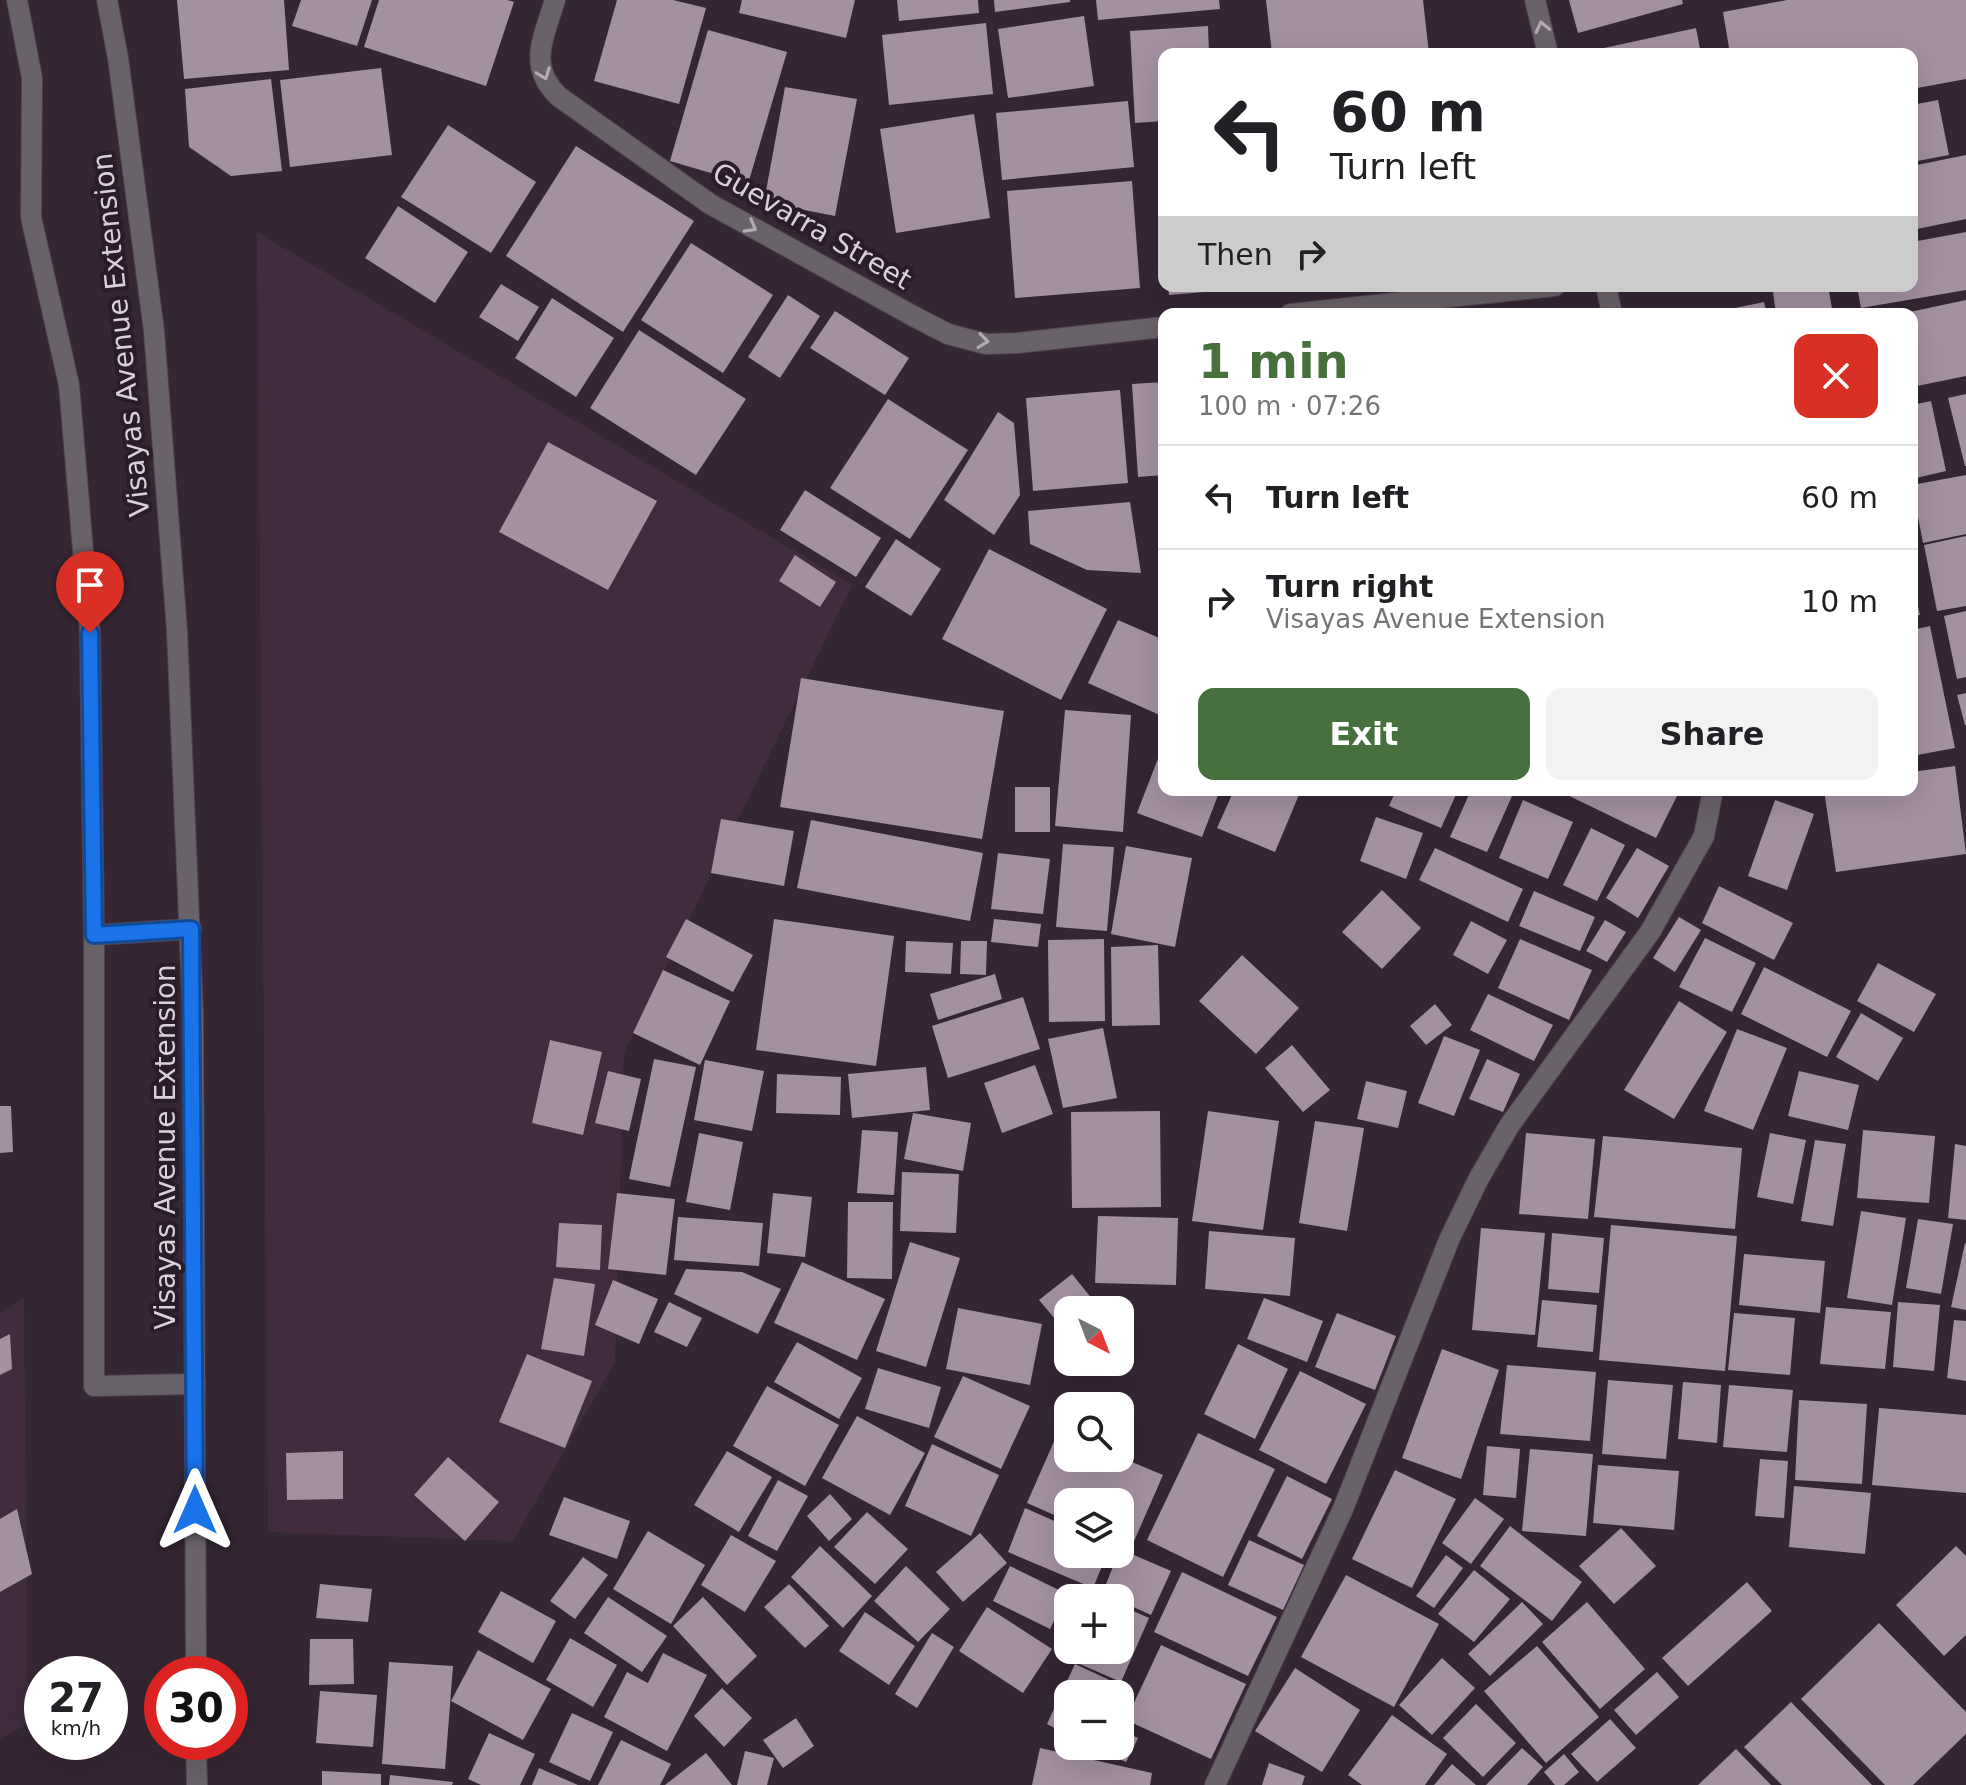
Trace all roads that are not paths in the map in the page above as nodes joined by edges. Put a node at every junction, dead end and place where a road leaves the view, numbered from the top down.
1 (17, 0) edge
2 (107, 0) edge
3 (555, 0) edge
4 (1535, 0) edge
5 (1547, 48) edge
6 (1498, 292) edge
7 (1347, 308) edge
8 (1158, 328) edge
9 (1712, 796) edge
10 (191, 929) junction
11 (94, 935) junction
12 (195, 1384) junction
13 (196, 1656) edge
14 (196, 1760) edge
15 (197, 1785) edge
16 (1215, 1785) edge

1 - 11 street, Visayas Avenue Extension
2 - 10 street, Visayas Avenue Extension
3 -> 8 street, Guevarra Street
5 -> 4 street
6 - 7 street
9 - 16 street
10 - 11 street
10 - 12 street, Visayas Avenue Extension
11 - 12 street, Visayas Avenue Extension
12 - 13 street, Visayas Avenue Extension
14 - 15 street

